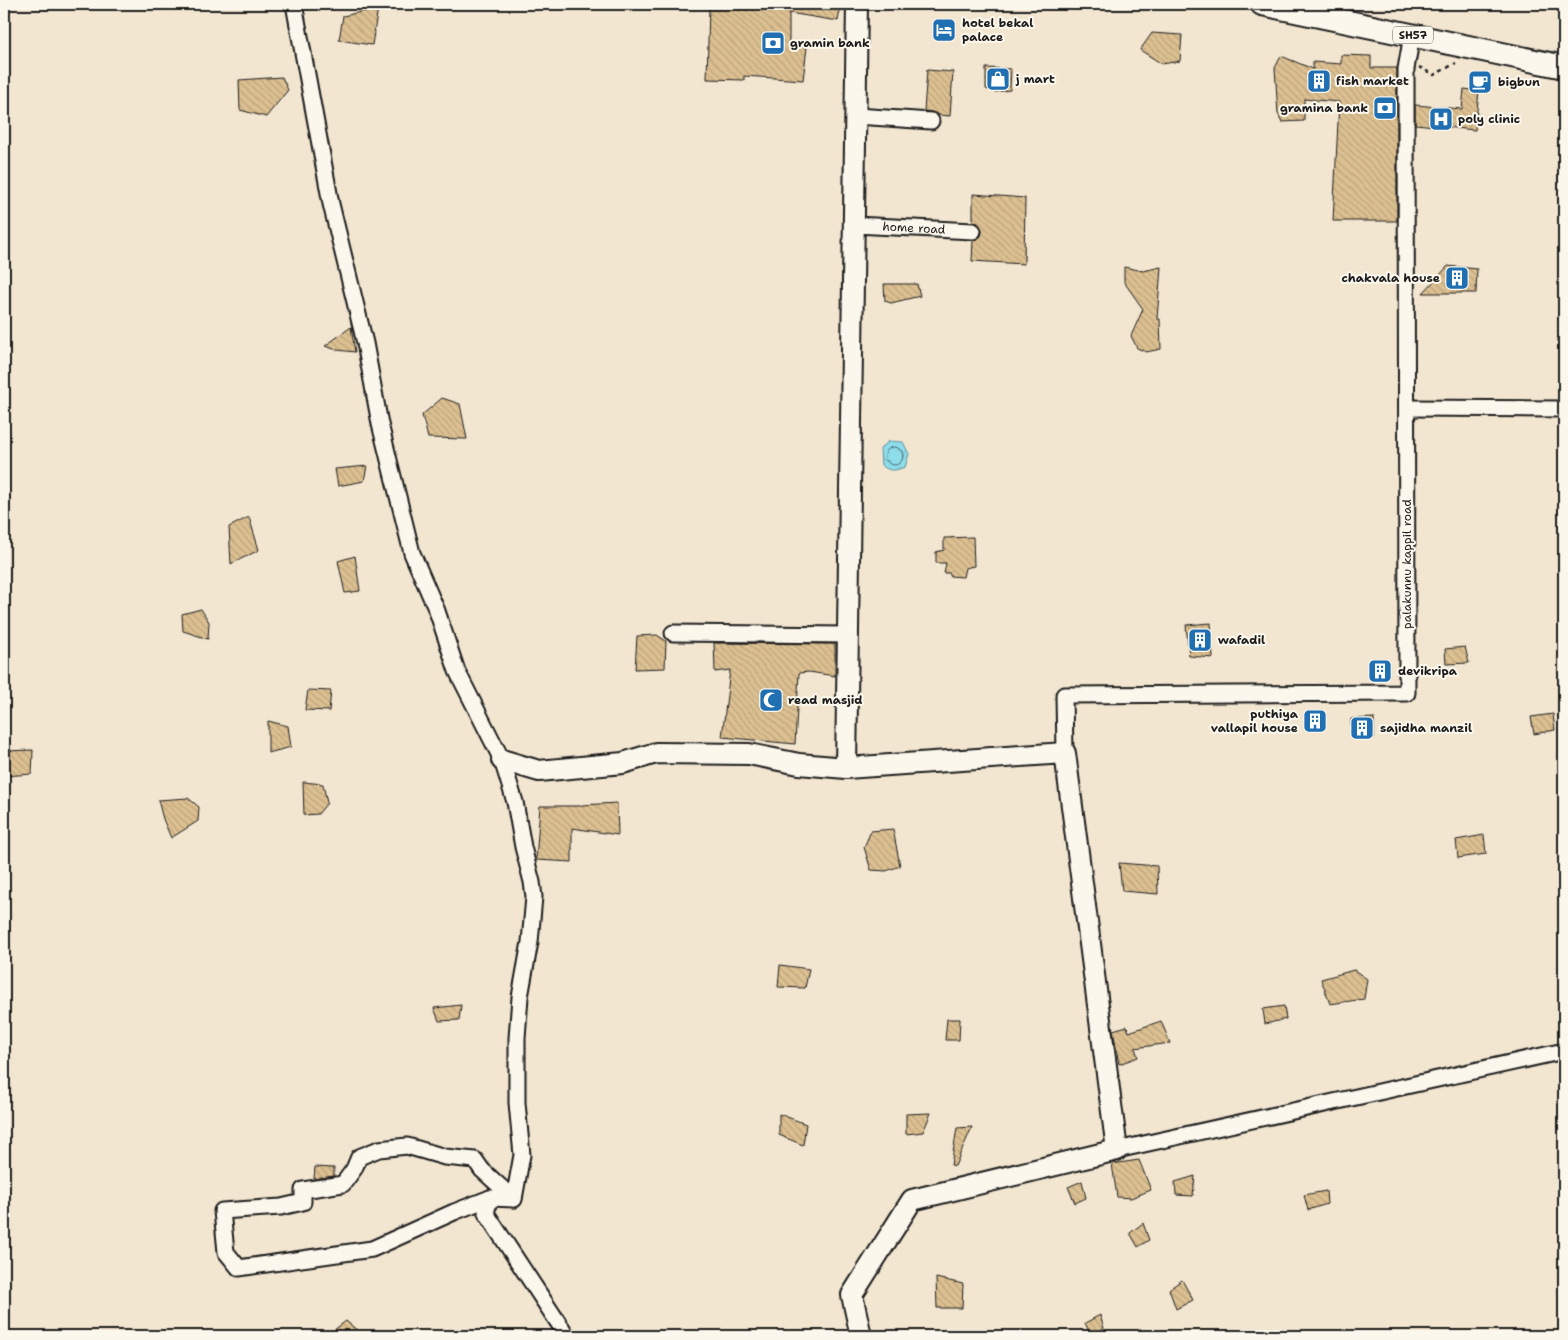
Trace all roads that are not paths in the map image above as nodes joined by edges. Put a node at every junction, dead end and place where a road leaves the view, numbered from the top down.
1 (294, 4) edge
2 (857, 4) edge
3 (1262, 4) edge
4 (1412, 35) junction
5 (1564, 67) edge
6 (856, 116) junction
7 (931, 121) dead end
8 (855, 225) junction
9 (973, 231) dead end
10 (1407, 408) junction
11 (1564, 410) edge
12 (673, 634) dead end
13 (847, 635) junction
14 (1065, 754) junction
15 (502, 760) junction
16 (846, 768) junction
17 (1564, 1051) edge
18 (1117, 1150) junction
19 (490, 1198) junction
20 (514, 1199) junction
21 (567, 1336) edge
22 (861, 1336) edge

1 - 15 street
2 - 6 street
3 - 4 main road, SH57
4 - 5 main road, SH57
4 - 10 street, palakunnu kappil road
6 - 7 street
6 - 8 street
8 - 9 street, home road
8 - 13 street
10 - 11 street
10 - 14 street, palakunnu kappil road
12 - 13 street
13 - 16 street
14 - 16 street
14 - 18 street
15 - 16 street
15 - 20 street
17 - 18 street
18 - 22 street
19 - 20 street
19 - 20 street
19 - 21 street

